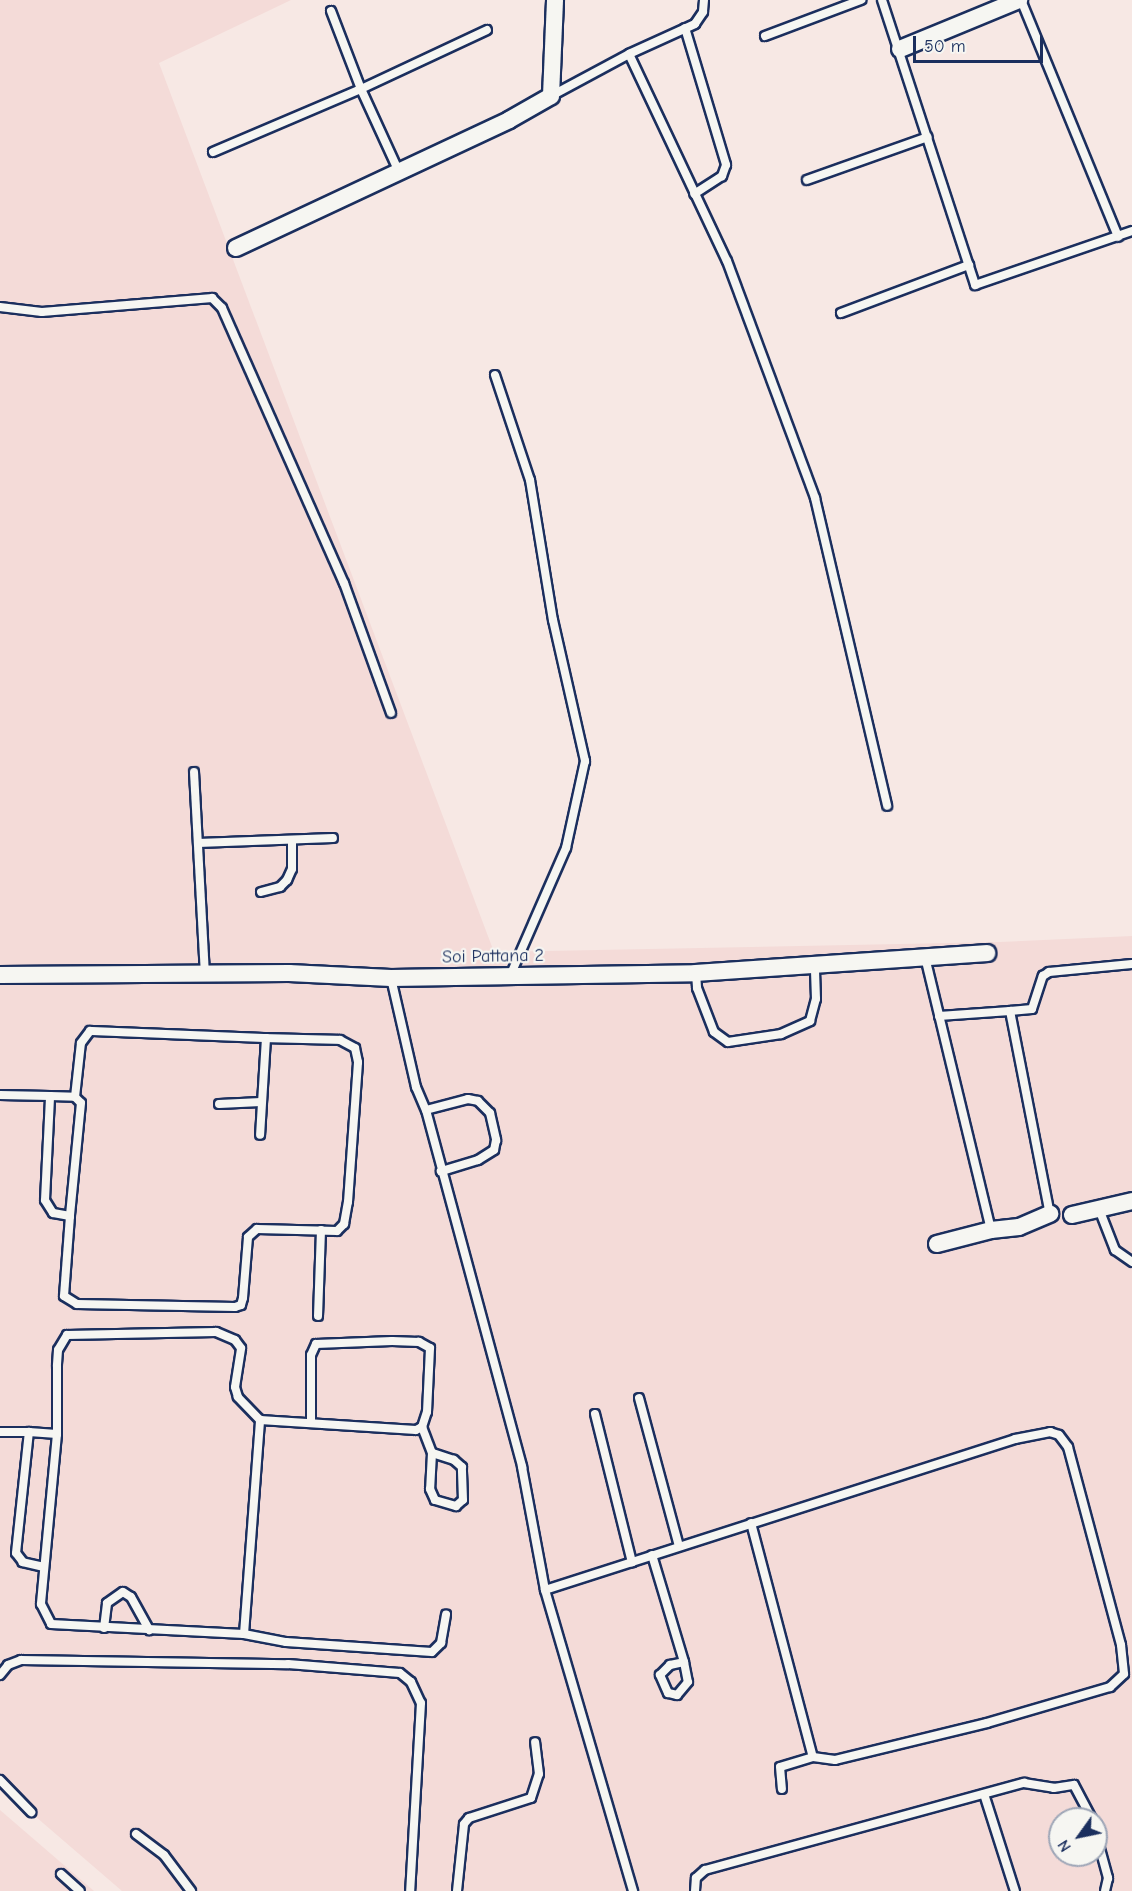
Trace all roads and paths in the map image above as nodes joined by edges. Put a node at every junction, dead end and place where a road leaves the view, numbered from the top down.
1 (555, 0) edge
2 (704, 0) edge
3 (861, 0) edge
4 (882, 0) edge
5 (1020, 0) edge
6 (331, 11) dead end
7 (685, 28) junction
8 (487, 30) dead end
9 (765, 36) dead end
10 (900, 49) junction
11 (629, 54) junction
12 (361, 89) junction
13 (550, 96) junction
14 (928, 137) junction
15 (213, 152) dead end
16 (398, 170) junction
17 (807, 180) dead end
18 (694, 194) junction
19 (1132, 231) edge
20 (1118, 237) junction
21 (236, 248) dead end
22 (969, 265) junction
23 (0, 307) edge
24 (841, 313) dead end
25 (495, 375) dead end
26 (391, 713) dead end
27 (194, 772) dead end
28 (887, 806) dead end
29 (333, 838) dead end
30 (292, 840) junction
31 (198, 843) junction
32 (261, 891) dead end
33 (987, 953) dead end
34 (926, 964) junction
35 (1132, 964) edge
36 (815, 967) junction
37 (696, 973) junction
38 (205, 974) junction
39 (0, 975) edge
40 (510, 976) junction
41 (391, 978) junction
42 (1010, 1011) junction
43 (939, 1016) junction
44 (266, 1038) junction
45 (0, 1095) edge
46 (50, 1096) junction
47 (75, 1097) junction
48 (261, 1102) junction
49 (219, 1104) dead end
50 (426, 1110) junction
51 (260, 1135) dead end
52 (441, 1171) junction
53 (1132, 1201) edge
54 (1099, 1209) junction
55 (1050, 1214) joint
56 (1072, 1215) dead end
57 (70, 1216) junction
58 (321, 1230) junction
59 (991, 1230) junction
60 (937, 1244) dead end
61 (1132, 1262) edge
62 (318, 1316) dead end
63 (639, 1398) dead end
64 (595, 1413) dead end
65 (260, 1420) junction
66 (311, 1422) junction
67 (422, 1427) junction
68 (0, 1432) edge
69 (29, 1432) junction
70 (57, 1434) junction
71 (432, 1454) junction
72 (751, 1522) junction
73 (679, 1546) junction
74 (652, 1555) junction
75 (632, 1562) junction
76 (44, 1567) junction
77 (545, 1590) junction
78 (446, 1614) dead end
79 (104, 1628) junction
80 (149, 1630) junction
81 (244, 1634) junction
82 (684, 1662) dead end
83 (0, 1675) edge
84 (534, 1742) dead end
85 (813, 1757) junction
86 (0, 1780) edge
87 (782, 1789) dead end
88 (984, 1794) junction
89 (1087, 1807) edge
90 (31, 1812) dead end
91 (136, 1834) dead end
92 (1105, 1867) edge
93 (61, 1874) dead end
94 (80, 1891) edge
95 (191, 1891) edge
96 (410, 1891) edge
97 (457, 1891) edge
98 (633, 1891) edge
99 (695, 1891) edge
100 (1015, 1891) edge
101 (1105, 1891) edge

1 - 13 street
2 - 7 lane
3 - 9 lane
4 - 10 lane
5 - 10 street
5 - 20 lane
6 - 12 lane
7 - 11 lane
7 - 18 lane
8 - 12 lane
10 - 14 lane
11 - 13 lane
11 - 18 lane
12 - 15 lane
12 - 16 lane
13 - 16 street
14 - 17 lane
14 - 22 lane
16 - 21 street
18 - 28 lane
19 - 20 lane
20 - 22 lane
22 - 24 lane
23 - 26 lane
25 - 40 lane
27 - 31 lane
29 - 30 lane
30 - 31 lane
30 - 32 lane
31 - 38 lane
33 - 34 street, Soi Pattana 2
34 - 36 street, Soi Pattana 2
34 - 43 lane
35 - 42 lane
36 - 37 street, Soi Pattana 2
36 - 37 lane
37 - 40 street, Soi Pattana 2
38 - 39 street, Soi Pattana 2
38 - 41 street, Soi Pattana 2
40 - 41 street, Soi Pattana 2
41 - 50 lane
42 - 43 lane
42 - 55 lane
43 - 59 lane
44 - 47 lane
44 - 48 lane
44 - 58 lane
45 - 46 lane
46 - 47 lane
46 - 57 lane
47 - 57 lane
48 - 49 lane
48 - 51 lane
50 - 52 lane
50 - 52 lane
52 - 77 lane
53 - 54 street
54 - 56 street
54 - 61 lane
55 - 59 street
57 - 58 lane
58 - 62 lane
59 - 60 street
63 - 73 lane
64 - 75 lane
65 - 66 lane
65 - 70 lane
65 - 81 lane
66 - 67 lane
66 - 67 lane
67 - 71 lane
68 - 69 lane
69 - 70 lane
69 - 76 lane
70 - 76 lane
71 - 71 lane
72 - 73 lane
72 - 85 lane
72 - 85 lane
73 - 74 lane
74 - 75 lane
74 - 82 lane
75 - 77 lane
76 - 79 lane
77 - 98 lane
78 - 81 lane
79 - 80 lane
79 - 80 lane
80 - 81 lane
83 - 96 lane
84 - 97 lane
85 - 87 lane
86 - 90 lane
88 - 89 lane
88 - 99 lane
88 - 100 lane
91 - 95 lane
92 - 101 lane
93 - 94 lane

